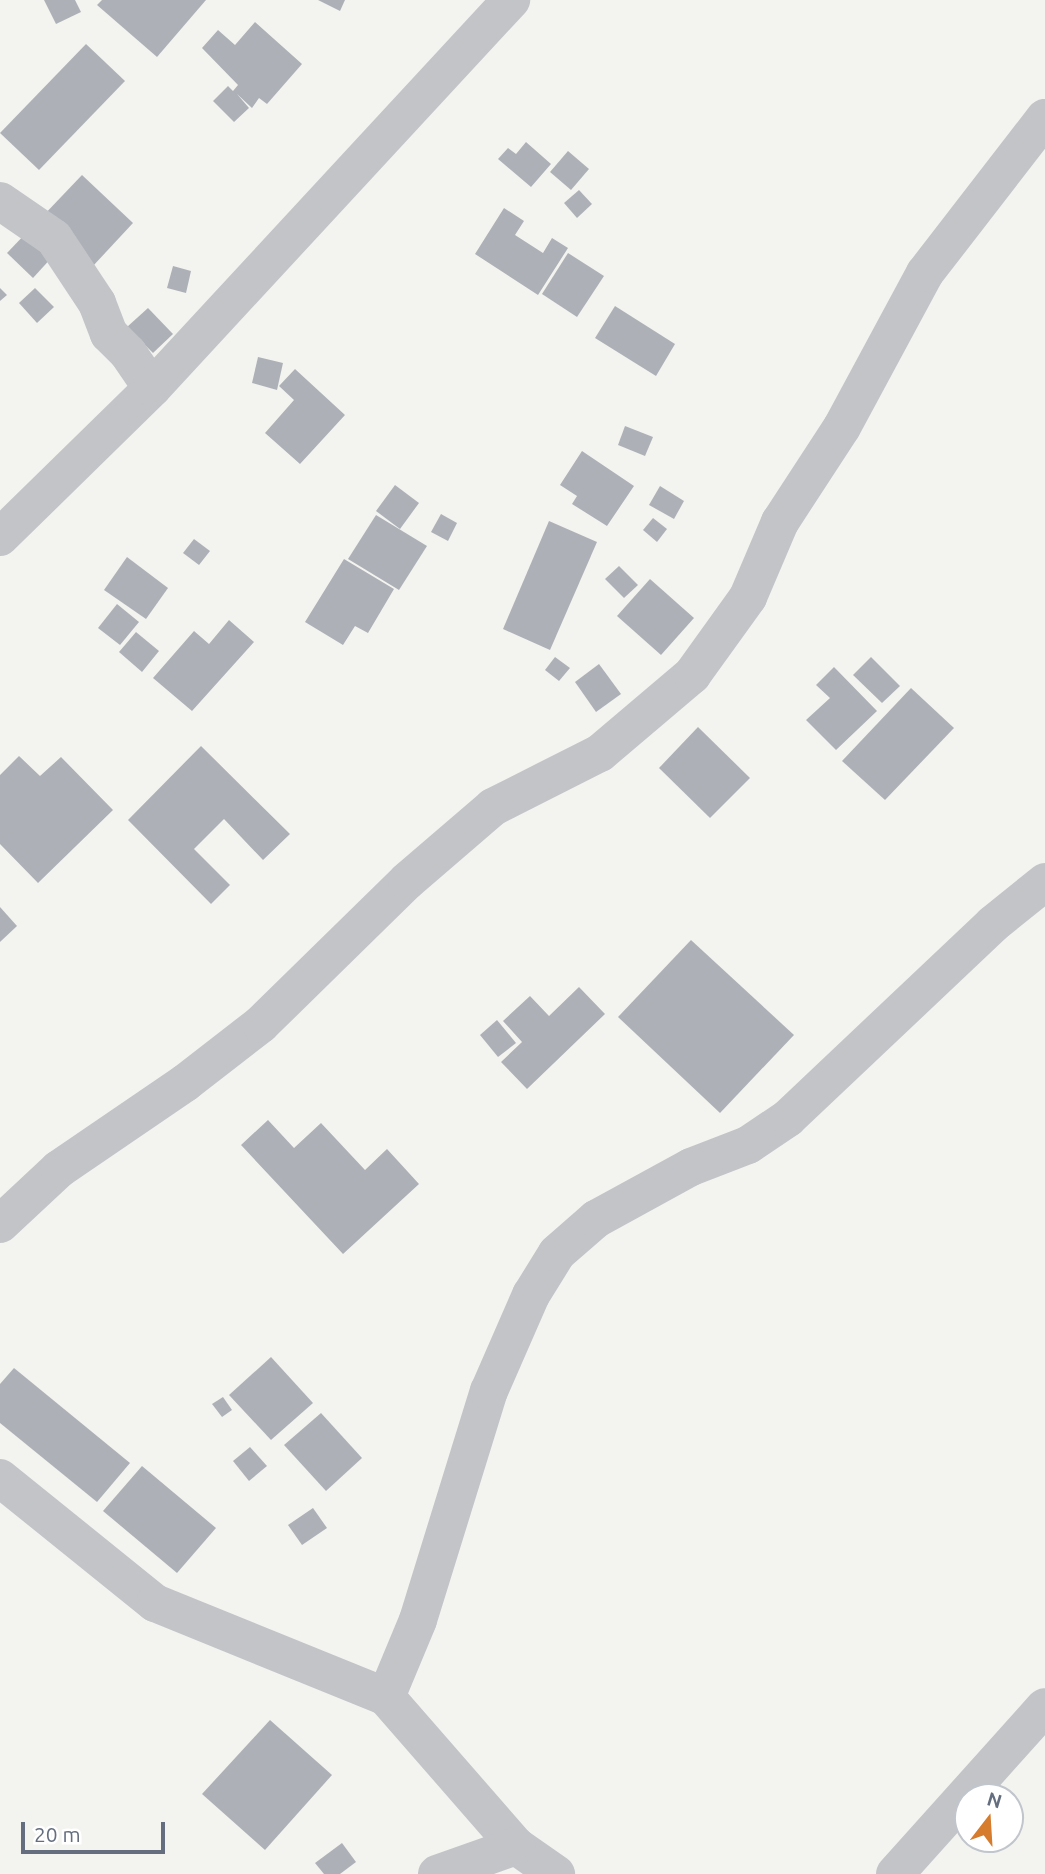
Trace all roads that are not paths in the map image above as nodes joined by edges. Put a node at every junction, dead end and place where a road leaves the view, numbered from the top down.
1 (510, 0) edge
2 (1045, 118) edge
3 (0, 201) edge
4 (152, 388) junction
5 (0, 537) edge
6 (1045, 882) edge
7 (0, 1224) edge
8 (0, 1478) edge
9 (386, 1697) junction
10 (1045, 1707) edge
11 (516, 1846) junction
12 (438, 1874) edge
13 (556, 1874) edge
14 (895, 1874) edge

1 - 4 street
2 - 7 street
3 - 4 street
4 - 5 street
6 - 9 street
8 - 9 street
9 - 11 street
10 - 14 street
11 - 12 street
11 - 13 street

